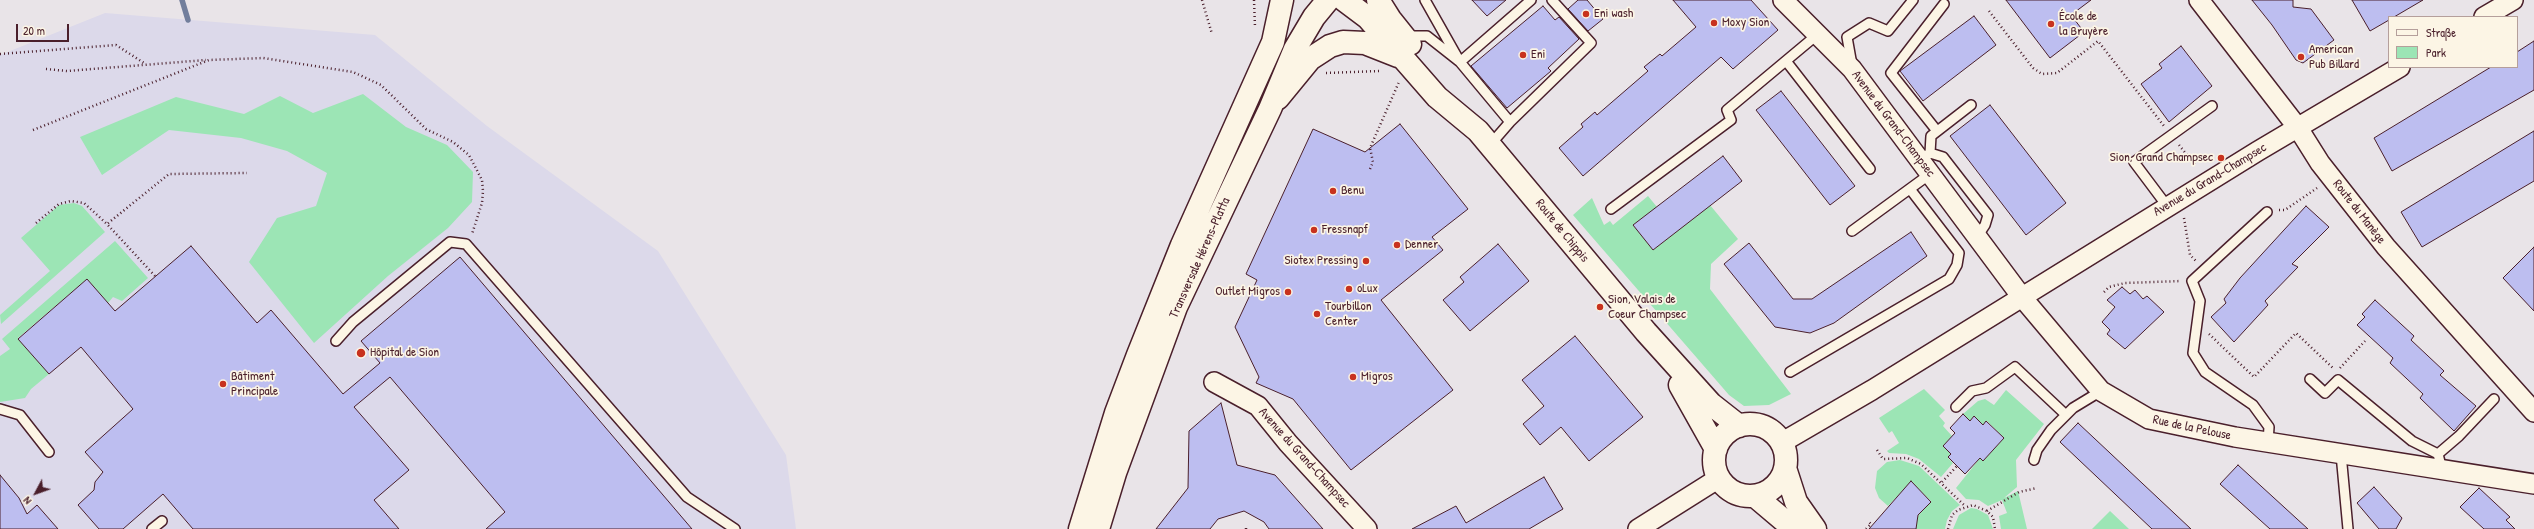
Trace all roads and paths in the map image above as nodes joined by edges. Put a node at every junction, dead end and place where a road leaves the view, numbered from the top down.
1 (1202, 0) edge
2 (1254, 0) edge
3 (1282, 0) edge
4 (1328, 0) edge
5 (1344, 0) edge
6 (1378, 0) edge
7 (1426, 0) edge
8 (1531, 0) edge
9 (1552, 0) edge
10 (1783, 0) edge
11 (1913, 0) edge
12 (2199, 0) edge
13 (2512, 0) edge
14 (1944, 4) dead end
15 (1989, 11) dead end
16 (2486, 16) edge
17 (1255, 31) dead end
18 (1212, 34) dead end
19 (1818, 34) junction
20 (1403, 35) junction
21 (0, 54) edge
22 (209, 60) junction
23 (1786, 61) junction
24 (1460, 62) junction
25 (145, 63) junction
26 (1397, 68) junction
27 (2398, 68) edge
28 (1852, 69) junction
29 (46, 70) dead end
30 (1322, 73) dead end
31 (1971, 105) dead end
32 (2212, 106) dead end
33 (1270, 109) junction
34 (1510, 122) junction
35 (2298, 128) junction
36 (33, 130) dead end
37 (1937, 132) junction
38 (2171, 135) junction
39 (1484, 138) junction
40 (1927, 163) junction
41 (2195, 165) dead end
42 (1370, 169) dead end
43 (1870, 169) dead end
44 (247, 173) dead end
45 (2320, 186) dead end
46 (1910, 189) junction
47 (1611, 209) dead end
48 (2175, 209) junction
49 (2267, 212) joint
50 (36, 223) dead end
51 (108, 224) junction
52 (1852, 231) dead end
53 (466, 244) junction
54 (2205, 268) junction
55 (155, 276) dead end
56 (2192, 280) junction
57 (2104, 292) dead end
58 (2021, 296) junction
59 (2198, 324) junction
60 (1646, 332) junction
61 (336, 340) dead end
62 (2365, 341) dead end
63 (1790, 372) dead end
64 (2310, 379) dead end
65 (1214, 382) dead end
66 (2101, 391) junction
67 (2494, 399) dead end
68 (1956, 407) dead end
69 (0, 409) edge
70 (2534, 412) edge
71 (2066, 415) junction
72 (1739, 426) junction
73 (2268, 442) junction
74 (1782, 443) junction
75 (1716, 449) junction
76 (1877, 450) dead end
77 (49, 452) dead end
78 (2341, 454) junction
79 (2034, 460) dead end
80 (2440, 462) junction
81 (1957, 466) dead end
82 (1785, 468) junction
83 (1719, 478) junction
84 (1942, 482) junction
85 (2534, 484) edge
86 (2037, 488) dead end
87 (1754, 496) junction
88 (1965, 506) junction
89 (1988, 511) junction
90 (162, 521) dead end
91 (1868, 521) dead end
92 (152, 529) edge
93 (735, 529) edge
94 (1080, 529) edge
95 (1098, 529) edge
96 (1367, 529) edge
97 (1638, 529) edge
98 (1794, 529) edge
99 (1815, 529) edge
100 (1866, 529) edge
101 (1948, 529) edge
102 (1995, 529) edge
103 (2348, 529) edge

1 - 18 path
2 - 17 path
3 - 94 street, Transversale Hérens-Platta
4 - 33 street, Transversale Hérens-Platta
5 - 26 street, Route de Chippis
6 - 20 street, Route de Chippis
7 - 24 lane
8 - 24 lane
9 - 34 lane
10 - 19 street, Avenue du Grand-Champsec
11 - 28 lane
12 - 35 street, Route du Manège
13 - 16 street
14 - 37 lane
15 - 38 path
19 - 23 lane
19 - 28 street, Avenue du Grand-Champsec
20 - 24 lane
20 - 39 street, Route de Chippis
21 - 25 path
22 - 25 path
22 - 36 path
22 - 53 path
23 - 43 lane
23 - 47 lane
24 - 34 lane
25 - 29 path
26 - 30 path
26 - 33 street
26 - 39 street, Route de Chippis
26 - 42 path
27 - 35 street, Avenue du Grand-Champsec
28 - 40 street, Avenue du Grand-Champsec
31 - 37 lane
32 - 38 lane
33 - 95 street, Transversale Hérens-Platta
34 - 39 lane
35 - 48 street, Avenue du Grand-Champsec
35 - 70 street, Route du Manège
37 - 40 lane
38 - 41 path
38 - 48 lane
39 - 60 street, Route de Chippis
40 - 46 lane
40 - 58 street, Avenue du Grand-Champsec
44 - 51 path
45 - 49 path
46 - 52 lane
46 - 63 lane
48 - 54 path
48 - 58 street, Avenue du Grand-Champsec
49 - 54 lane
50 - 51 path
51 - 55 path
53 - 61 lane
53 - 93 lane
54 - 56 lane
56 - 57 path
56 - 59 lane
58 - 66 street, Rue de la Pelouse
58 - 74 street, Avenue du Grand-Champsec
59 - 62 path
59 - 73 lane
60 - 72 street, Route de Chippis
60 - 75 street, Route de Chippis
64 - 80 lane
65 - 96 street, Avenue du Grand-Champsec
66 - 71 lane
66 - 73 street, Rue de la Pelouse
67 - 80 lane
68 - 71 lane
69 - 77 lane
71 - 79 lane
72 - 74 street
72 - 75 street
73 - 78 street, Rue de la Pelouse
74 - 82 street
75 - 83 street
76 - 84 path
78 - 80 street, Rue de la Pelouse
78 - 103 lane
80 - 85 street, Rue de la Pelouse
81 - 84 path
82 - 87 street
82 - 99 street
83 - 87 street
83 - 97 street
84 - 88 path
86 - 89 path
87 - 98 street
88 - 89 path
88 - 101 path
89 - 102 path
90 - 92 lane
91 - 100 path

